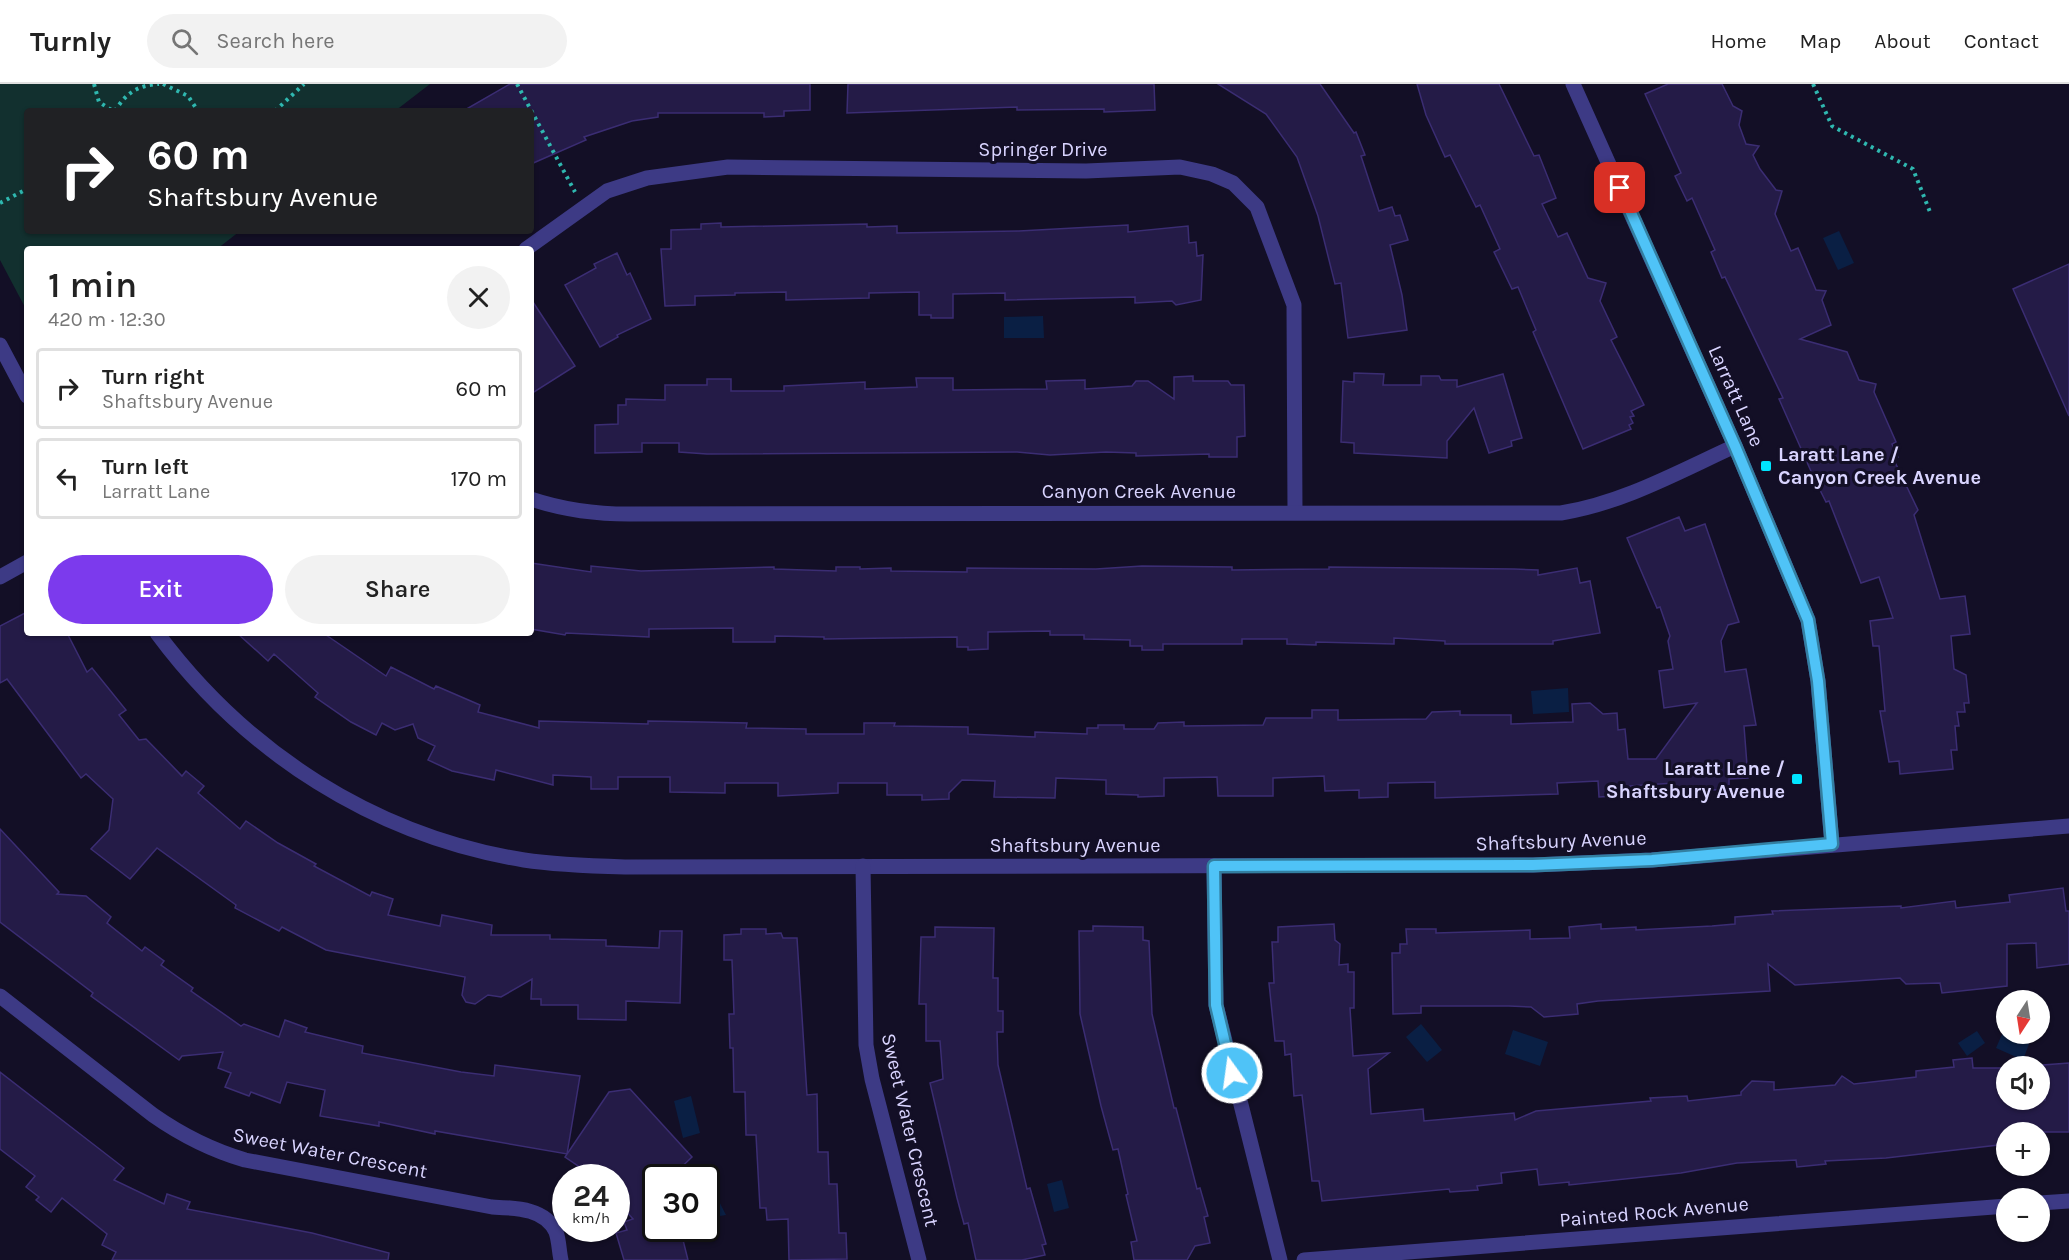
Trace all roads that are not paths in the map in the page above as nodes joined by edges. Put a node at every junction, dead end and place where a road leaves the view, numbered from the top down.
1 (1573, 84) edge
2 (530, 246) edge
3 (0, 345) edge
4 (24, 390) edge
5 (1735, 446) junction
6 (534, 500) edge
7 (1295, 512) junction
8 (24, 564) edge
9 (0, 577) edge
10 (159, 636) edge
11 (2069, 826) edge
12 (1832, 844) junction
13 (863, 866) junction
14 (1214, 866) junction
15 (0, 996) edge
16 (2069, 1201) edge
17 (2050, 1202) edge
18 (1996, 1207) edge
19 (561, 1260) edge
20 (919, 1260) edge
21 (1280, 1260) edge
22 (1304, 1260) edge

1 - 5 street, Larratt Lane
2 - 7 street, Springer Drive
3 - 4 street
5 - 7 street, Canyon Creek Avenue
5 - 12 street, Larratt Lane
6 - 7 street, Canyon Creek Avenue
8 - 9 street
10 - 13 street, Shaftsbury Avenue
11 - 12 street, Shaftsbury Avenue
12 - 14 street, Shaftsbury Avenue
13 - 14 street, Shaftsbury Avenue
13 - 20 street, Sweet Water Crescent
14 - 21 street
15 - 19 street, Sweet Water Crescent
16 - 17 street
18 - 22 street, Painted Rock Avenue

